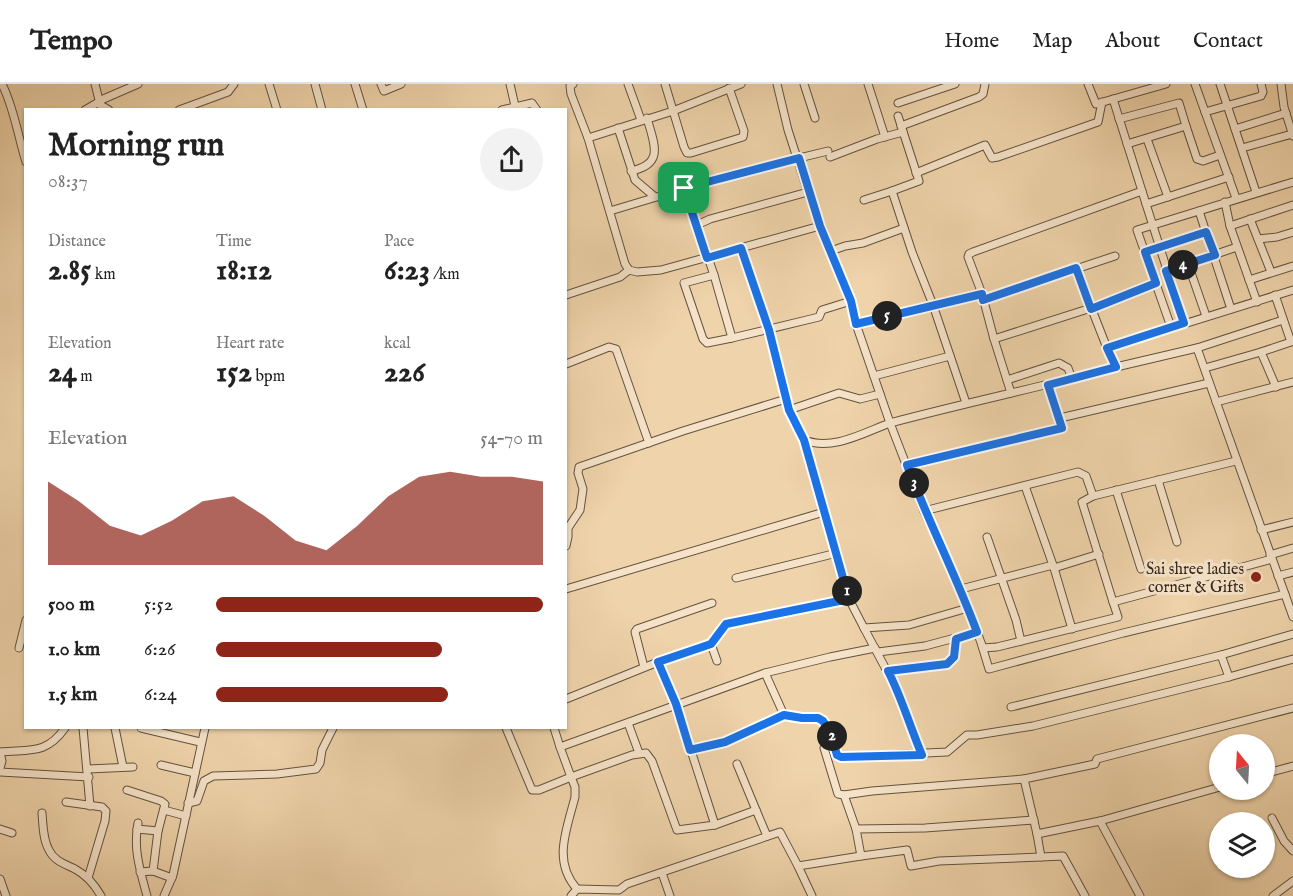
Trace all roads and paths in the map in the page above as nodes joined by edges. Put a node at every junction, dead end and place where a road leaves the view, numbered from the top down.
1 (2, 84) edge
2 (95, 84) edge
3 (138, 84) edge
4 (234, 84) edge
5 (269, 84) edge
6 (315, 84) edge
7 (381, 84) edge
8 (401, 84) edge
9 (510, 84) edge
10 (573, 84) edge
11 (628, 84) edge
12 (665, 84) edge
13 (712, 84) edge
14 (741, 84) edge
15 (777, 84) edge
16 (804, 84) edge
17 (868, 84) edge
18 (955, 84) edge
19 (985, 84) edge
20 (1089, 84) edge
21 (1166, 84) edge
22 (1195, 84) edge
23 (1220, 84) edge
24 (1261, 84) edge
25 (1281, 84) edge
26 (357, 85) edge
27 (729, 88) junction
28 (714, 93) junction
29 (1113, 99) junction
30 (1102, 102) junction
31 (898, 104) dead end
32 (515, 105) junction
33 (1228, 106) junction
34 (104, 107) edge
35 (184, 108) edge
36 (276, 108) edge
37 (321, 108) edge
38 (363, 108) edge
39 (507, 108) edge
40 (536, 108) edge
41 (673, 111) junction
42 (1205, 111) junction
43 (1286, 112) junction
44 (898, 116) dead end
45 (815, 118) dead end
46 (644, 119) junction
47 (1119, 119) junction
48 (1186, 126) junction
49 (618, 128) junction
50 (902, 129) junction
51 (1235, 129) junction
52 (1292, 135) edge
53 (885, 137) junction
54 (588, 138) junction
55 (1147, 139) junction
56 (1127, 144) junction
57 (1242, 148) junction
58 (1220, 155) junction
59 (24, 156) edge
60 (799, 158) junction
61 (631, 171) junction
62 (916, 173) junction
63 (1229, 177) junction
64 (1293, 182) edge
65 (684, 188) junction
66 (892, 191) junction
67 (1142, 191) junction
68 (808, 192) junction
69 (1256, 192) junction
70 (655, 197) junction
71 (1168, 197) junction
72 (1236, 198) junction
73 (864, 200) dead end
74 (1225, 202) junction
75 (1146, 204) junction
76 (1293, 205) edge
77 (1199, 211) junction
78 (610, 212) junction
79 (1250, 219) junction
80 (696, 225) junction
81 (1152, 225) junction
82 (820, 226) junction
83 (1230, 226) junction
84 (904, 228) junction
85 (1206, 232) junction
86 (1293, 232) edge
87 (1258, 239) junction
88 (1159, 247) junction
89 (1237, 247) junction
90 (741, 248) junction
91 (831, 251) junction
92 (1145, 252) junction
93 (1215, 255) junction
94 (1115, 256) dead end
95 (707, 258) junction
96 (1188, 264) junction
97 (1293, 266) edge
98 (1076, 268) junction
99 (629, 270) junction
100 (1166, 271) junction
101 (1271, 272) junction
102 (714, 275) junction
103 (1249, 280) junction
104 (1156, 283) junction
105 (1293, 290) edge
106 (1275, 295) junction
107 (567, 296) edge
108 (982, 297) junction
109 (851, 301) junction
110 (1257, 302) junction
111 (933, 305) junction
112 (1091, 309) junction
113 (1231, 309) junction
114 (1206, 316) junction
115 (1283, 320) junction
116 (1184, 323) junction
117 (856, 324) junction
118 (1171, 327) junction
119 (769, 330) junction
120 (732, 338) junction
121 (994, 339) junction
122 (1107, 348) junction
123 (1197, 348) junction
124 (1261, 352) junction
125 (950, 356) junction
126 (567, 364) edge
127 (1116, 367) junction
128 (1205, 368) junction
129 (874, 376) junction
130 (1072, 379) junction
131 (1007, 381) junction
132 (1293, 382) edge
133 (1209, 383) junction
134 (1048, 385) junction
135 (1276, 387) junction
136 (1011, 393) junction
137 (880, 394) junction
138 (786, 399) junction
139 (1216, 402) junction
140 (966, 403) junction
141 (789, 410) junction
142 (1060, 418) junction
143 (890, 423) junction
144 (804, 440) junction
145 (649, 443) junction
146 (1236, 461) junction
147 (907, 465) junction
148 (1158, 480) junction
149 (1025, 486) junction
150 (1116, 490) junction
151 (1093, 496) junction
152 (924, 511) junction
153 (824, 512) junction
154 (1293, 522) edge
155 (1261, 530) junction
156 (987, 537) dead end
157 (567, 542) edge
158 (1177, 542) dead end
159 (1293, 548) edge
160 (837, 553) junction
161 (1099, 554) junction
162 (1271, 557) junction
163 (1053, 566) junction
164 (1141, 569) dead end
165 (1293, 572) edge
166 (1278, 576) junction
167 (736, 578) dead end
168 (1001, 578) junction
169 (567, 589) edge
170 (961, 589) junction
171 (1288, 597) edge
172 (849, 599) junction
173 (1113, 602) junction
174 (712, 603) dead end
175 (968, 608) junction
176 (1293, 617) edge
177 (24, 628) edge
178 (864, 628) junction
179 (1072, 629) junction
180 (977, 632) junction
181 (1293, 634) edge
182 (956, 639) junction
183 (1021, 641) junction
184 (711, 644) junction
185 (982, 646) junction
186 (19, 648) dead end
187 (877, 650) junction
188 (1221, 655) junction
189 (1293, 659) edge
190 (717, 661) dead end
191 (658, 662) junction
192 (644, 667) junction
193 (888, 671) junction
194 (765, 673) junction
195 (1229, 677) junction
196 (567, 699) edge
197 (676, 704) junction
198 (1011, 707) dead end
199 (1293, 708) edge
200 (784, 715) junction
201 (628, 723) junction
202 (64, 729) edge
203 (83, 729) edge
204 (115, 729) edge
205 (145, 729) edge
206 (203, 729) edge
207 (332, 729) edge
208 (506, 729) edge
209 (554, 729) edge
210 (200, 742) junction
211 (833, 744) junction
212 (560, 747) junction
213 (690, 750) junction
214 (0, 752) edge
215 (639, 753) junction
216 (922, 755) junction
217 (737, 764) dead end
218 (161, 765) dead end
219 (1293, 766) edge
220 (133, 767) dead end
221 (123, 768) junction
222 (88, 769) junction
223 (0, 770) edge
224 (1275, 771) edge
225 (195, 773) junction
226 (89, 777) junction
227 (571, 777) junction
228 (1024, 779) junction
229 (127, 790) dead end
230 (1209, 790) edge
231 (844, 795) junction
232 (66, 802) dead end
233 (189, 803) junction
234 (90, 806) junction
235 (164, 810) junction
236 (756, 810) junction
237 (42, 813) dead end
238 (186, 816) junction
239 (1034, 820) junction
240 (1100, 821) junction
241 (1275, 824) edge
242 (715, 825) junction
243 (0, 829) edge
244 (856, 829) junction
245 (158, 831) junction
246 (12, 833) dead end
247 (1037, 834) junction
248 (767, 836) junction
249 (1293, 851) edge
250 (861, 856) junction
251 (1041, 857) junction
252 (798, 866) junction
253 (153, 871) junction
254 (140, 872) junction
255 (662, 873) junction
256 (88, 878) junction
257 (172, 878) junction
258 (0, 879) edge
259 (1293, 880) edge
260 (576, 889) junction
261 (6, 896) edge
262 (100, 896) edge
263 (147, 896) edge
264 (164, 896) edge
265 (571, 896) edge
266 (670, 896) edge
267 (812, 896) edge
268 (1085, 896) edge
269 (1140, 896) edge
270 (1273, 896) edge

1 - 59 street
2 - 34 street
3 - 34 street
4 - 35 street
5 - 36 street
6 - 37 street
7 - 8 street
9 - 32 street
10 - 54 street
11 - 46 street
12 - 41 street
13 - 28 street
14 - 27 street
15 - 60 street
16 - 45 street
17 - 53 street
18 - 31 street
19 - 50 street
20 - 30 street
21 - 29 street
22 - 42 street
23 - 33 street
24 - 33 street
25 - 43 street
26 - 38 street
27 - 28 street
27 - 41 street
28 - 41 street
29 - 30 street
29 - 47 street
30 - 62 street
32 - 39 street
32 - 40 street
33 - 42 street
33 - 51 street
41 - 46 street
42 - 58 street
43 - 51 street
43 - 52 street
44 - 50 street
46 - 49 street
46 - 61 street
47 - 48 street
47 - 56 street
48 - 55 street
48 - 58 street
49 - 54 street
49 - 61 street
50 - 53 street
50 - 62 street
51 - 57 street
52 - 57 street
53 - 60 street
54 - 78 street
55 - 56 street
55 - 71 street
56 - 67 street
57 - 69 street
58 - 63 street
60 - 65 street
60 - 68 street
61 - 70 street
62 - 66 street
63 - 71 street
63 - 72 street
64 - 69 street
65 - 70 street
65 - 80 street
66 - 73 street
66 - 84 street
67 - 75 street
67 - 108 street
68 - 80 street
68 - 82 street
69 - 72 street
70 - 78 street
71 - 75 street
72 - 74 street
74 - 77 street
74 - 83 street
75 - 81 street
76 - 79 street
77 - 81 street
77 - 85 street
78 - 99 street
79 - 83 street
79 - 87 street
80 - 95 street
81 - 88 street
81 - 92 street
82 - 90 street
82 - 91 street
83 - 89 street
84 - 91 street
84 - 111 street
85 - 88 street
85 - 93 street
86 - 87 street
87 - 101 street
88 - 92 street
88 - 100 street
89 - 93 street
89 - 103 street
90 - 95 street
90 - 119 street
91 - 109 street
92 - 104 street
93 - 96 street
93 - 113 street
94 - 98 street
95 - 99 street
95 - 102 street
96 - 100 street
96 - 114 street
97 - 101 street
98 - 108 street
98 - 112 street
99 - 107 street
100 - 116 street
101 - 103 street
102 - 120 street
102 - 120 street
103 - 110 street
104 - 112 street
104 - 118 street
105 - 106 street
106 - 110 street
106 - 115 street
108 - 111 street
108 - 121 street
109 - 117 street
109 - 119 street
110 - 113 street
111 - 117 street
111 - 125 street
112 - 121 street
112 - 122 street
113 - 114 street
114 - 116 street
115 - 123 street
115 - 124 street
116 - 118 street
117 - 129 street
118 - 122 street
119 - 120 street
119 - 138 street
121 - 131 street
122 - 127 street
123 - 127 street
123 - 128 street
124 - 128 street
124 - 135 street
125 - 129 street
125 - 140 street
126 - 145 street
127 - 130 street
128 - 133 street
129 - 137 street
130 - 131 street
130 - 134 street
131 - 136 street
132 - 135 street
133 - 139 street
133 - 142 street
134 - 136 street
134 - 142 street
135 - 139 street
136 - 140 street
137 - 141 street
137 - 143 street
138 - 141 street
138 - 145 street
139 - 146 street
140 - 143 street
141 - 144 street
142 - 147 street
143 - 144 street
143 - 147 street
144 - 153 street
145 - 157 street
146 - 148 street
146 - 155 street
147 - 152 street
148 - 150 street
148 - 158 street
149 - 151 street
149 - 152 street
149 - 163 street
150 - 151 street
150 - 164 street
151 - 161 street
152 - 170 street
153 - 160 street
153 - 169 street
154 - 155 street
155 - 162 street
156 - 168 street
159 - 162 street
160 - 167 street
160 - 172 street
161 - 163 street
161 - 173 street
162 - 166 street
162 - 173 street
163 - 168 street
163 - 179 street
165 - 166 street
166 - 171 street
168 - 170 street
168 - 183 street
170 - 175 street
171 - 176 street
171 - 185 street
172 - 178 street
172 - 184 street
173 - 179 street
174 - 192 street
175 - 178 street
175 - 180 street
177 - 186 street
178 - 187 street
179 - 183 street
180 - 182 street
180 - 185 street
181 - 188 street
182 - 187 street
182 - 193 street
183 - 185 street
184 - 190 street
184 - 191 street
187 - 193 street
187 - 194 street
188 - 195 street
188 - 198 street
189 - 195 street
191 - 192 street
191 - 197 street
192 - 196 street
193 - 216 street
194 - 197 street
194 - 200 street
195 - 216 street
197 - 201 street
197 - 213 street
199 - 228 street
200 - 211 street
200 - 213 street
201 - 212 street
201 - 215 street
202 - 214 street
203 - 222 street
204 - 221 street
205 - 210 street
206 - 210 street
207 - 233 street
208 - 227 street
209 - 212 street
210 - 225 street
211 - 216 street
211 - 231 street
212 - 227 street
213 - 242 street
214 - 223 street
215 - 227 street
215 - 242 street
217 - 236 street
218 - 225 street
219 - 224 street
220 - 221 street
221 - 222 street
222 - 226 street
223 - 226 street
225 - 233 street
226 - 234 street
227 - 260 street
228 - 231 street
228 - 239 street
229 - 235 street
230 - 240 street
231 - 244 street
232 - 234 street
233 - 238 street
234 - 256 street
235 - 238 street
235 - 245 street
236 - 242 street
236 - 248 street
237 - 256 street
238 - 257 street
239 - 244 street
239 - 247 street
240 - 247 street
240 - 269 street
241 - 249 street
243 - 246 street
244 - 250 street
245 - 253 street
245 - 254 street
247 - 251 street
248 - 252 street
248 - 255 street
250 - 251 street
250 - 252 street
251 - 268 street
252 - 267 street
253 - 254 street
253 - 257 street
254 - 263 street
255 - 260 street
255 - 266 street
256 - 262 street
257 - 264 street
258 - 261 street
259 - 270 street
260 - 265 street

